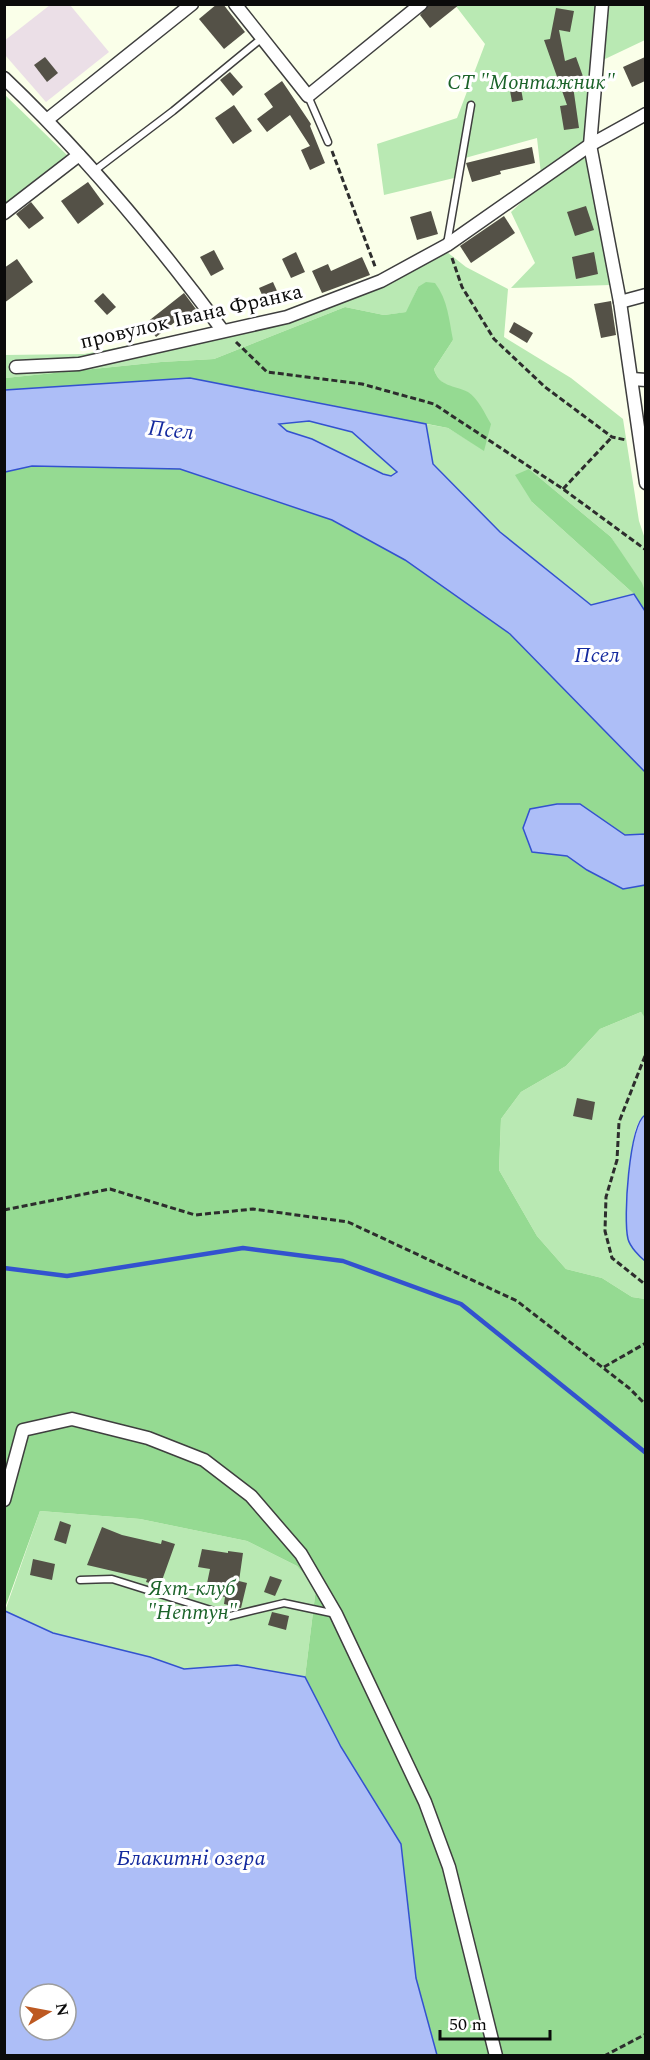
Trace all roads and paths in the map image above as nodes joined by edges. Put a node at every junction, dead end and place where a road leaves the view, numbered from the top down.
1 (192, 4) edge
2 (235, 4) edge
3 (421, 4) edge
4 (602, 4) edge
5 (262, 38) junction
6 (4, 78) edge
7 (308, 96) junction
8 (471, 105) dead end
9 (645, 114) edge
10 (48, 119) junction
11 (328, 142) joint
12 (590, 145) junction
13 (79, 155) junction
14 (93, 172) junction
15 (4, 213) edge
16 (447, 245) junction
17 (381, 281) junction
18 (645, 295) edge
19 (620, 302) junction
20 (223, 331) junction
21 (16, 367) dead end
22 (632, 379) junction
23 (645, 380) edge
24 (612, 437) junction
25 (639, 442) junction
26 (645, 483) edge
27 (563, 489) junction
28 (645, 549) edge
29 (645, 1056) edge
30 (4, 1209) edge
31 (645, 1285) edge
32 (645, 1343) edge
33 (604, 1367) junction
34 (645, 1405) edge
35 (4, 1500) edge
36 (80, 1580) dead end
37 (336, 1614) junction
38 (645, 2034) edge
39 (496, 2055) edge
40 (604, 2055) edge

1 - 10 street
2 - 5 street
3 - 7 street
4 - 12 street
5 - 7 street
5 - 14 lane
6 - 10 street
7 - 11 lane
8 - 16 lane
9 - 12 street, провулок Івана Франка
10 - 13 street
11 - 17 path
12 - 16 street, провулок Івана Франка
12 - 19 street
13 - 14 street
13 - 15 street
14 - 20 street
16 - 17 street, провулок Івана Франка
16 - 24 path
17 - 20 street, провулок Івана Франка
18 - 19 street
19 - 22 street
20 - 21 street, провулок Івана Франка
20 - 27 path
22 - 23 street
22 - 25 street
24 - 25 path
24 - 27 path
25 - 26 street
27 - 28 path
29 - 31 path
30 - 33 path
32 - 33 path
33 - 34 path
35 - 37 street
36 - 37 lane
37 - 39 street
38 - 40 path

